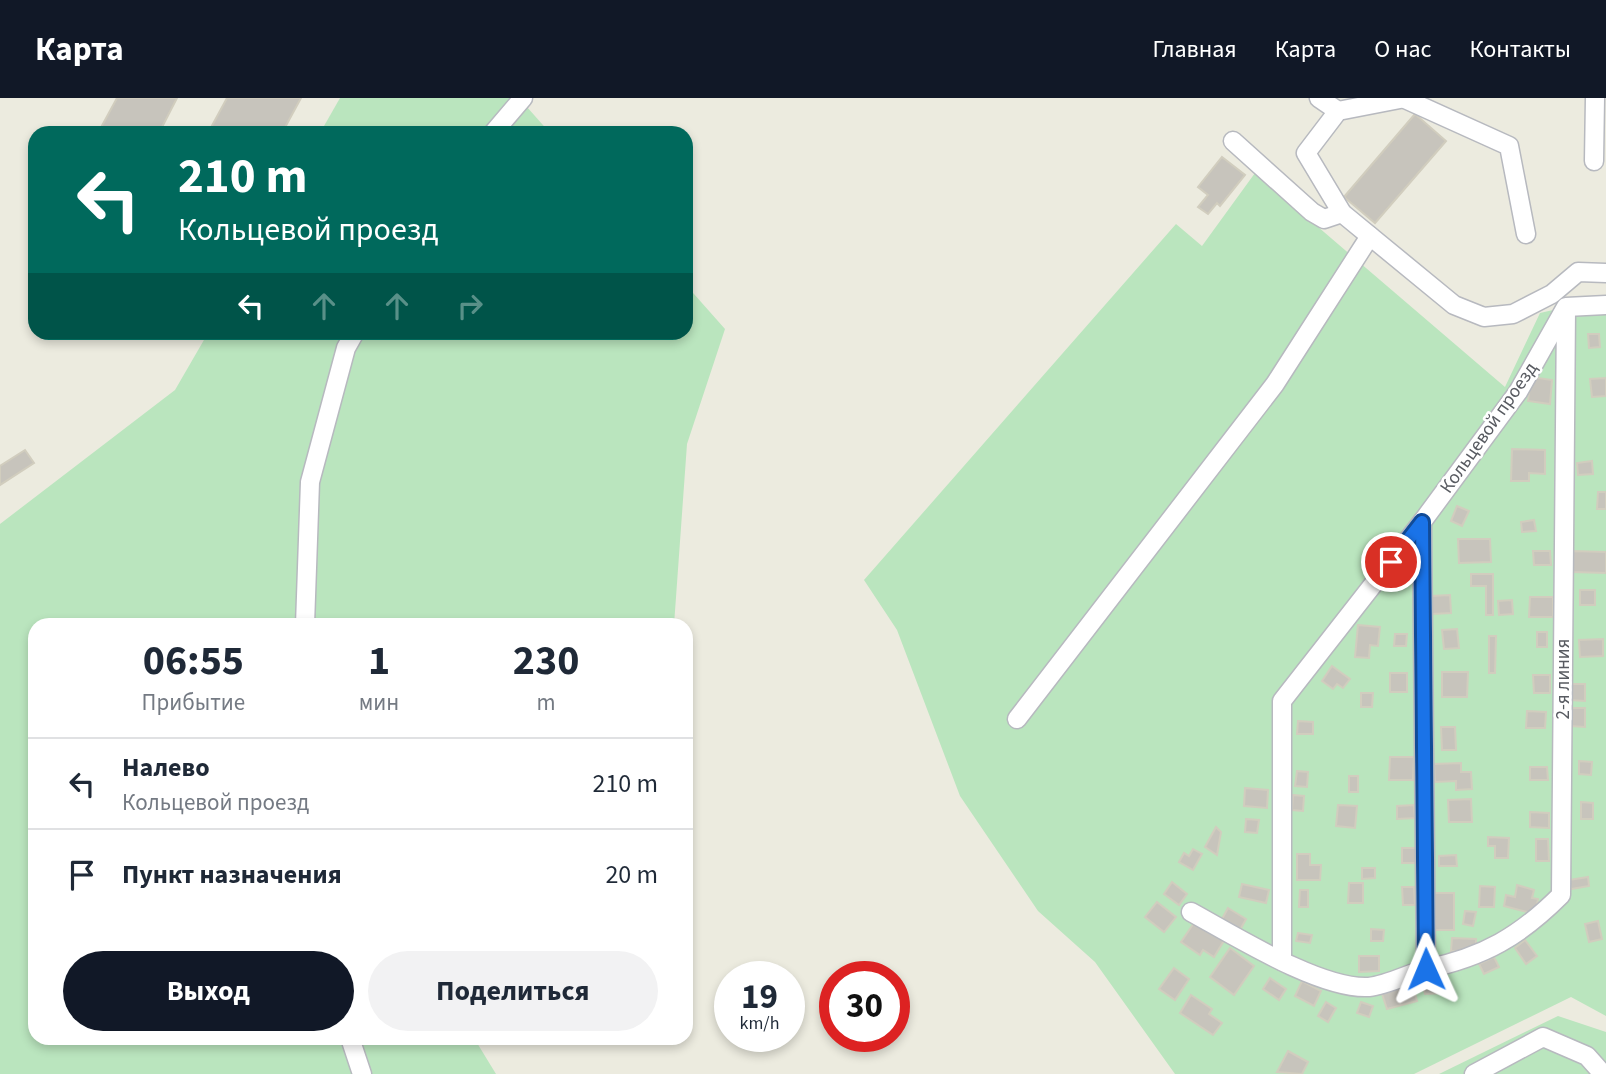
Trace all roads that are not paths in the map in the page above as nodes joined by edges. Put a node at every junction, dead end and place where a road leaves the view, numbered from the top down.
1 (523, 98) edge
2 (1319, 98) edge
3 (1595, 98) edge
4 (1405, 99) edge
5 (1338, 111) junction
6 (499, 126) edge
7 (1233, 141) dead end
8 (1594, 161) dead end
9 (1342, 213) junction
10 (1526, 234) dead end
11 (1370, 236) junction
12 (1606, 273) edge
13 (1606, 305) edge
14 (1566, 307) junction
15 (350, 340) edge
16 (1422, 522) junction
17 (304, 618) edge
18 (1017, 719) dead end
19 (1191, 912) dead end
20 (1282, 961) junction
21 (1426, 969) junction
22 (353, 1045) edge
23 (1599, 1072) edge
24 (362, 1074) edge
25 (1474, 1074) edge

1 - 6 street
2 - 5 street
3 - 8 street
4 - 5 street
4 - 10 street
5 - 9 street
7 - 9 street
9 - 11 street
11 - 12 street
11 - 18 street
13 - 14 street
14 - 16 street, Кольцевой проезд
14 - 21 street, 2-я линия
15 - 17 street
16 - 20 street, Кольцевой проезд
16 - 21 street
19 - 20 street
20 - 21 street
22 - 24 street
23 - 25 street

